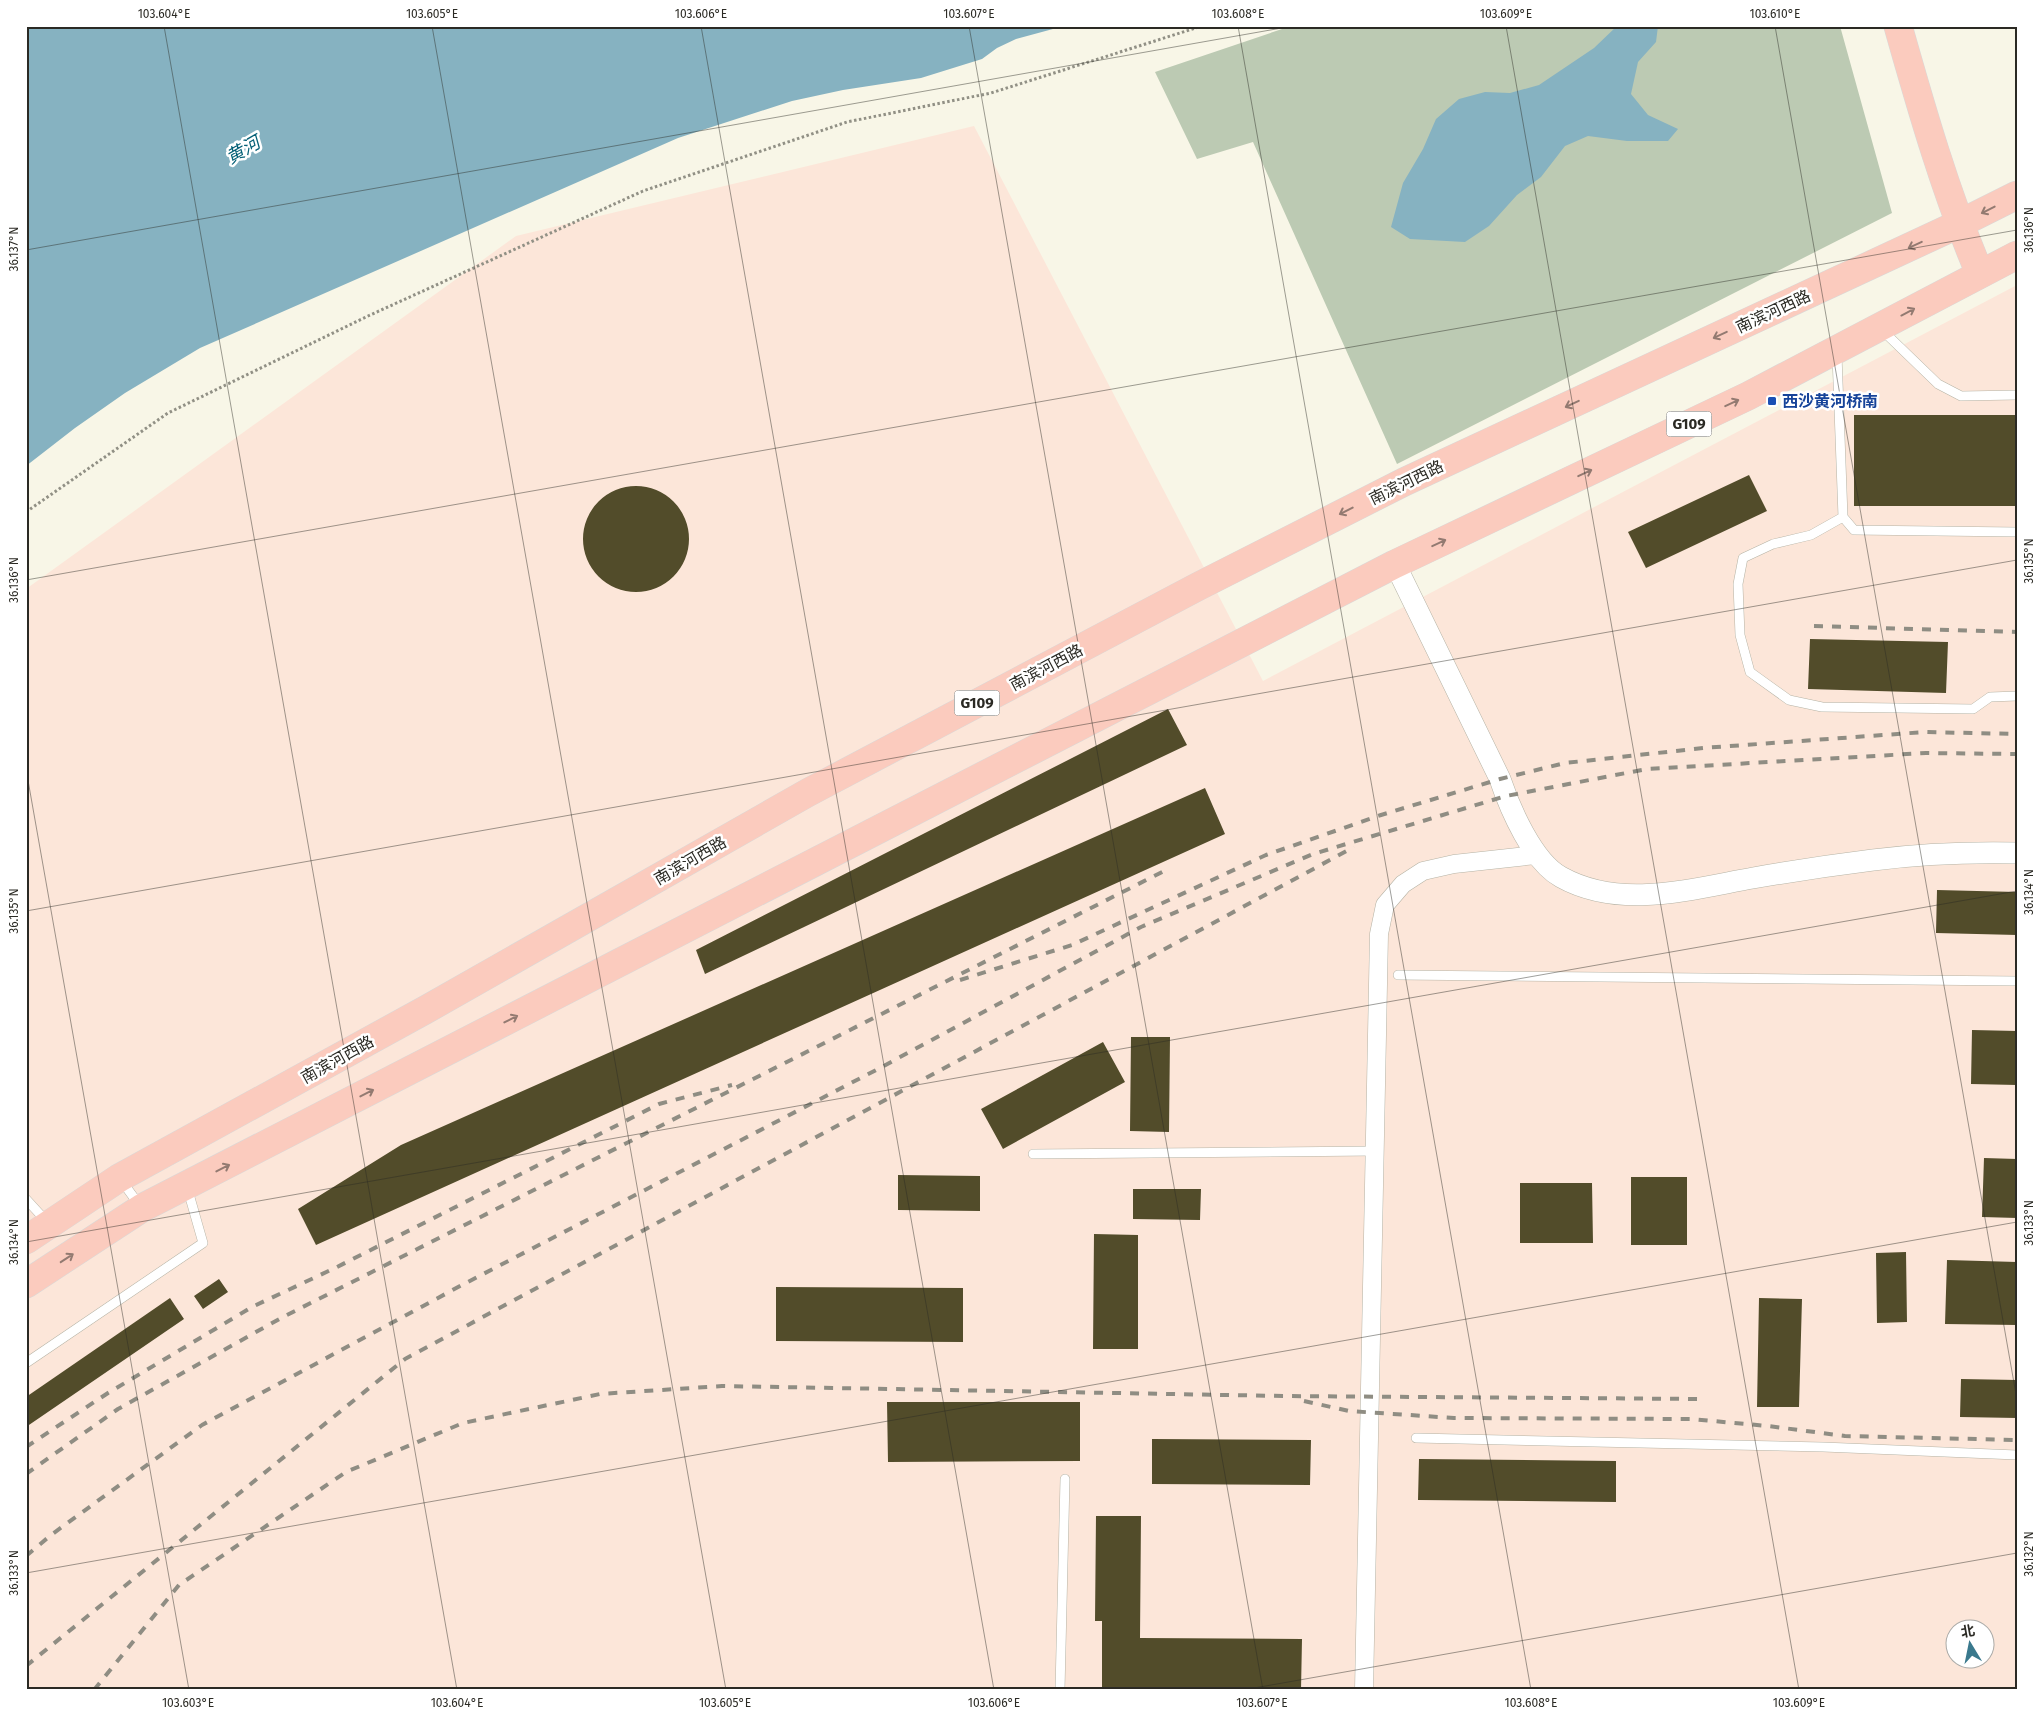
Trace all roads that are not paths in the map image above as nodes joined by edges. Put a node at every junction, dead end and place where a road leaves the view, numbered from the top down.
1 (1898, 26) edge
2 (2017, 195) edge
3 (1959, 224) junction
4 (2017, 255) edge
5 (1980, 274) junction
6 (1879, 327) junction
7 (1836, 349) junction
8 (2017, 395) edge
9 (1843, 517) junction
10 (2017, 532) edge
11 (1395, 564) junction
12 (2017, 696) edge
13 (2017, 853) edge
14 (1536, 855) junction
15 (1398, 975) dead end
16 (2017, 982) edge
17 (1375, 1151) junction
18 (1033, 1154) dead end
19 (119, 1178) junction
20 (187, 1186) junction
21 (26, 1199) edge
22 (142, 1208) junction
23 (49, 1224) junction
24 (26, 1240) edge
25 (26, 1284) edge
26 (26, 1364) edge
27 (1416, 1438) dead end
28 (2017, 1455) edge
29 (1065, 1479) dead end
30 (1060, 1690) edge
31 (1364, 1690) edge

1 - 3 highway
2 -> 3 highway, 南滨河西路
3 - 5 highway
3 -> 19 highway, 南滨河西路 / G109
4 - 5 highway
6 -> 5 highway, G109
6 - 7 highway, G109
6 - 8 lane
7 - 9 lane
11 -> 7 highway, G109
9 - 10 lane
9 - 12 lane
11 - 14 street
20 -> 11 highway, G109
13 - 14 street
14 - 17 street
15 - 16 lane
17 - 18 lane
17 - 31 street
19 - 22 lane
19 - 23 highway, 南滨河西路 / G109
20 - 22 highway, G109
20 - 26 lane
21 - 23 lane
25 -> 22 highway, G109
23 - 24 highway, 南滨河西路 / G109
27 - 28 lane
29 - 30 lane

